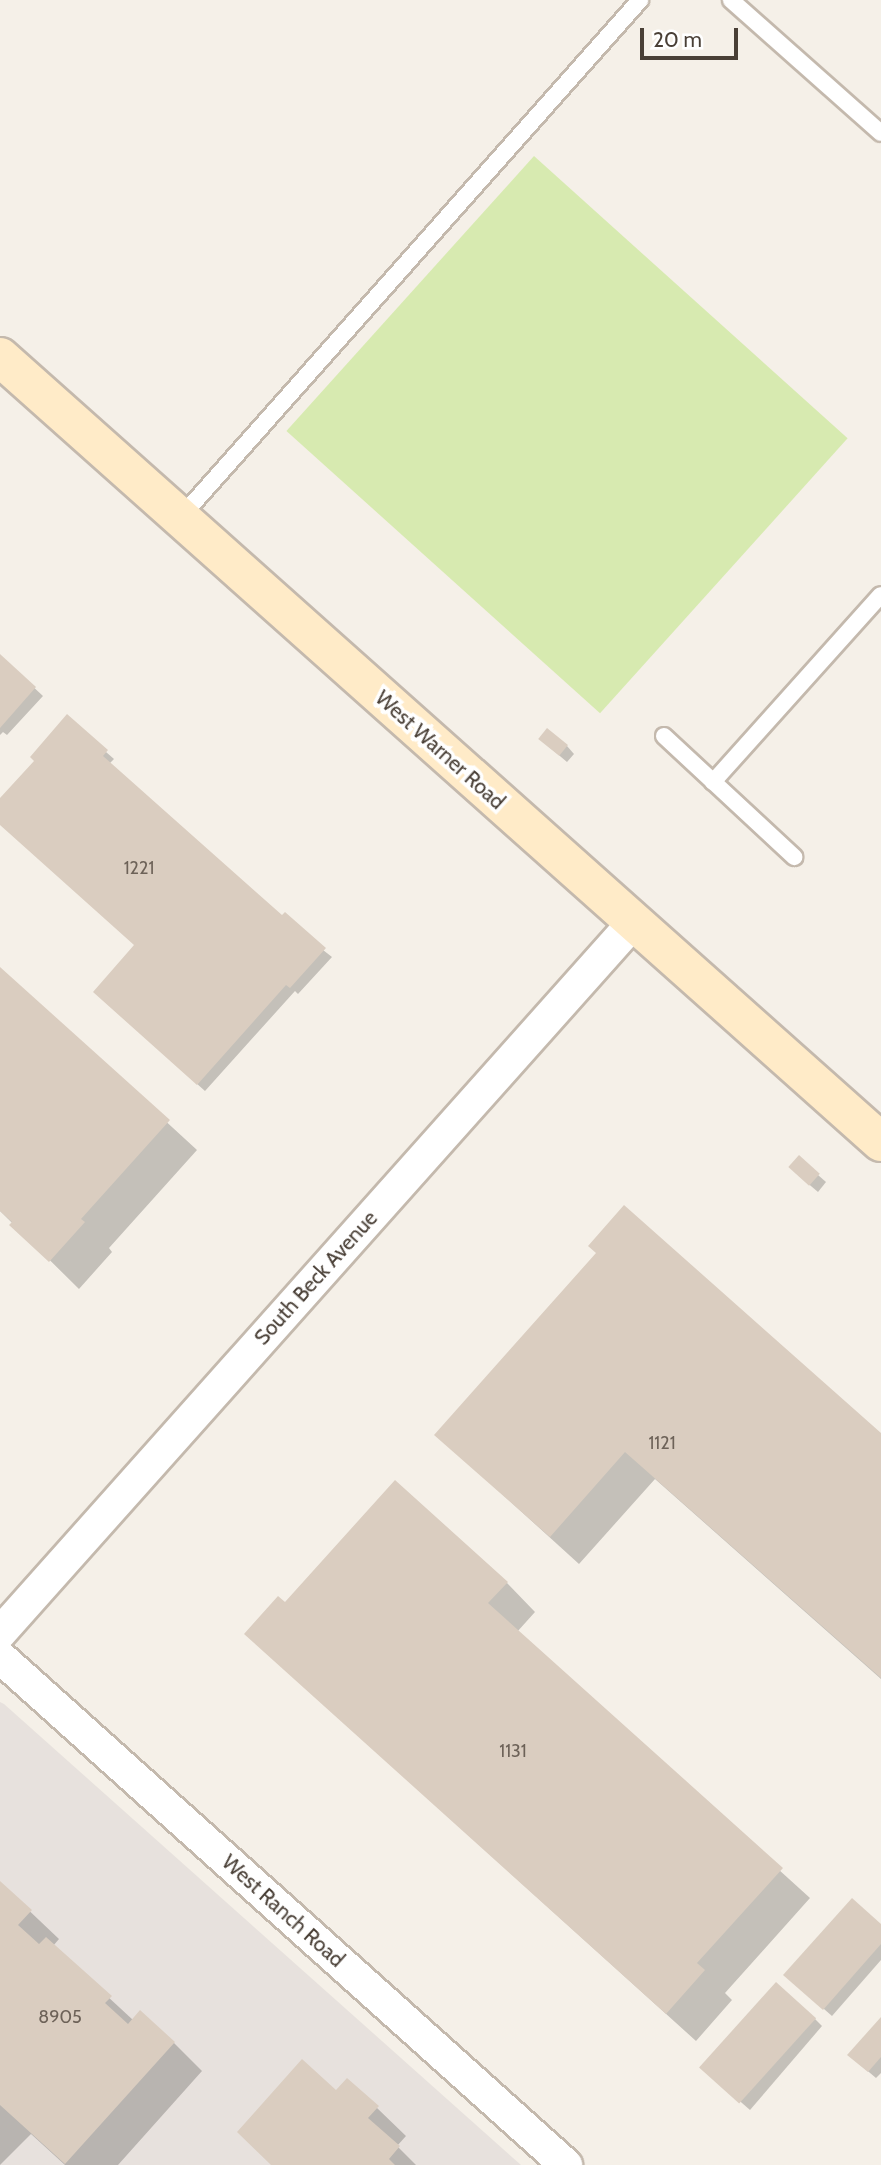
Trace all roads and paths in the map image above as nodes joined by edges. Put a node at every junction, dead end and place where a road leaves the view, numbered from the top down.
1 (640, 0) edge
2 (731, 0) edge
3 (881, 133) edge
4 (0, 357) edge
5 (180, 518) junction
6 (881, 595) edge
7 (664, 736) dead end
8 (713, 782) junction
9 (794, 857) dead end
10 (633, 923) junction
11 (881, 1142) edge
12 (0, 1633) edge
13 (0, 1657) edge
14 (566, 2165) edge

1 - 5 lane
2 - 3 lane
4 - 5 main road, West Warner Road
5 - 10 main road, West Warner Road
6 - 8 lane
7 - 8 lane
8 - 9 lane
10 - 11 main road, West Warner Road
10 - 12 street, South Beck Avenue
13 - 14 street, West Ranch Road

